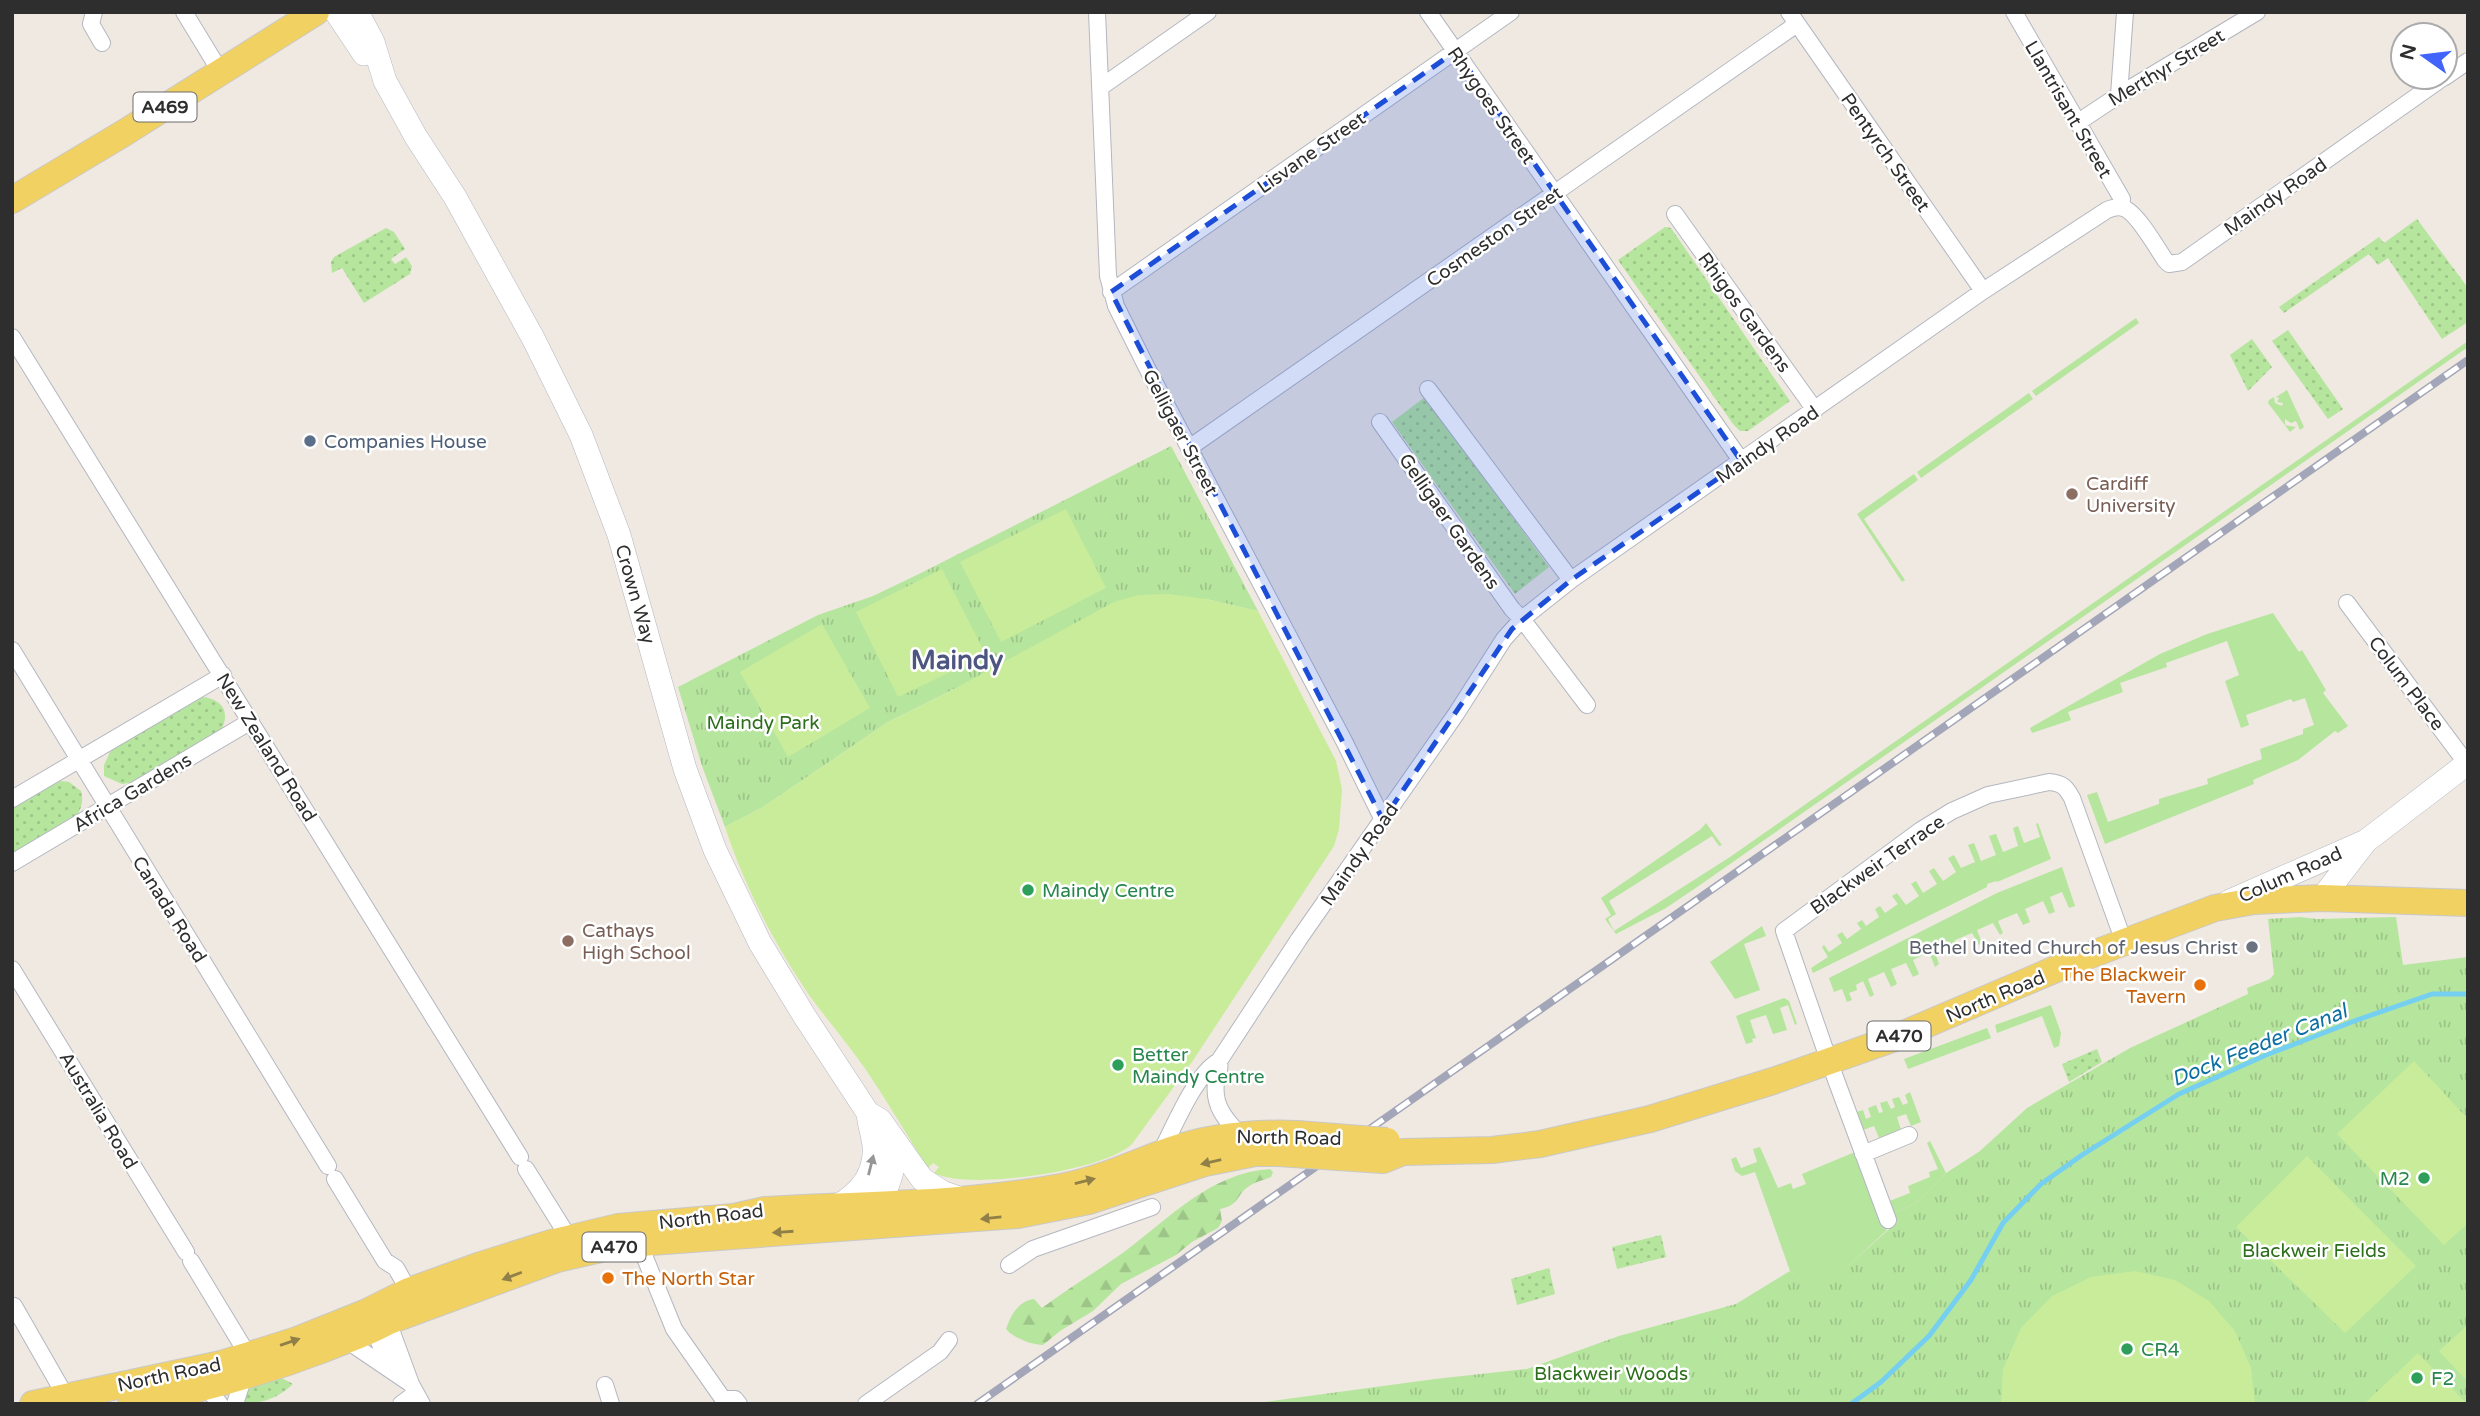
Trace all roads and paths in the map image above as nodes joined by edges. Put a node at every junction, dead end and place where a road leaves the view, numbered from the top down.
1 (94, 12) edge
2 (184, 12) edge
3 (316, 12) edge
4 (336, 12) edge
5 (357, 12) edge
6 (1097, 12) edge
7 (1208, 12) edge
8 (1428, 12) edge
9 (1511, 12) edge
10 (2014, 12) edge
11 (2124, 12) edge
12 (2257, 12) edge
13 (1793, 18) edge
14 (102, 43) dead end
15 (1455, 51) junction
16 (220, 71) junction
17 (385, 81) junction
18 (1101, 87) junction
19 (2425, 91) edge
20 (2119, 95) junction
21 (2077, 123) junction
22 (1554, 194) junction
23 (12, 200) edge
24 (2121, 207) junction
25 (1675, 215) dead end
26 (1983, 291) junction
27 (1111, 292) junction
28 (12, 337) edge
29 (1427, 389) dead end
30 (1815, 410) junction
31 (1380, 422) dead end
32 (1189, 449) junction
33 (1742, 462) junction
34 (1572, 580) junction
35 (2347, 603) dead end
36 (1522, 619) junction
37 (12, 650) edge
38 (223, 675) junction
39 (1587, 705) dead end
40 (251, 721) junction
41 (79, 760) junction
42 (2468, 764) edge
43 (12, 799) edge
44 (107, 807) junction
45 (1383, 820) junction
46 (2366, 841) junction
47 (12, 863) edge
48 (2322, 898) junction
49 (2468, 903) edge
50 (2215, 908) junction
51 (2124, 942) junction
52 (12, 969) edge
53 (1219, 1060) junction
54 (1829, 1061) junction
55 (868, 1113) junction
56 (1239, 1134) junction
57 (1909, 1135) dead end
58 (1288, 1144) junction
59 (895, 1145) junction
60 (1863, 1154) junction
61 (1159, 1155) junction
62 (962, 1199) junction
63 (877, 1205) junction
64 (1152, 1207) dead end
65 (1092, 1214) junction
66 (845, 1216) junction
67 (1888, 1220) dead end
68 (569, 1238) junction
69 (639, 1243) junction
70 (1009, 1265) dead end
71 (409, 1292) junction
72 (14, 1306) dead end
73 (378, 1317) junction
74 (346, 1340) junction
75 (949, 1340) dead end
76 (246, 1366) junction
77 (389, 1367) junction
78 (605, 1385) dead end
79 (417, 1394) edge
80 (65, 1395) junction
81 (213, 1395) edge
82 (33, 1404) edge
83 (131, 1404) edge
84 (235, 1404) edge
85 (401, 1404) edge
86 (611, 1404) edge
87 (739, 1404) edge
88 (866, 1404) edge

1 - 14 street
2 - 16 street
3 - 16 main road, A469
4 - 17 street, Crown Way
5 - 17 street, Crown Way
6 - 18 street, Gelligaer Street
7 - 18 street
8 - 15 street, Rhygoes Street
9 - 15 street, Lisvane Street
10 - 21 street, Llantrisant Street
11 - 20 street
12 - 20 street, Merthyr Street
13 - 22 street, Cosmeston Street
13 - 26 street, Pentyrch Street
15 - 22 street, Rhygoes Street
15 - 27 street, Lisvane Street
16 - 23 main road, A469
17 - 55 street, Crown Way
18 - 27 street, Gelligaer Street
19 - 24 street, Maindy Road
20 - 21 street, Merthyr Street
21 - 24 street, Llantrisant Street
22 - 32 street, Cosmeston Street
22 - 33 street, Rhygoes Street
24 - 26 street, Maindy Road
25 - 30 street, Rhigos Gardens
26 - 30 street, Maindy Road
27 - 32 street, Gelligaer Street
28 - 38 street, New Zealand Road
29 - 34 street
30 - 33 street, Maindy Road
31 - 36 street, Gelligaer Gardens
32 - 45 street, Gelligaer Street
33 - 34 street, Maindy Road
34 - 36 street, Maindy Road
35 - 42 street, Colum Place
36 - 39 street, Gelligaer Gardens
36 - 45 street, Maindy Road
37 - 41 street, Canada Road
38 - 40 street, New Zealand Road
38 - 41 street
40 - 44 street, Africa Gardens
40 - 68 street, New Zealand Road
41 - 43 street
41 - 44 street, Canada Road
42 - 46 street, Colum Road
44 - 47 street, Africa Gardens
44 - 71 street, Canada Road
45 - 53 street, Maindy Road
46 - 48 street, Colum Road
46 - 50 street, Colum Road
48 - 49 main road, North Road / A470
48 - 50 main road, North Road / A470
50 - 51 main road, North Road / A470
51 - 54 main road, North Road / A470
51 - 54 street, Blackweir Terrace
52 - 76 street, Australia Road
53 - 56 street
53 - 61 street, Maindy Road
54 - 58 main road, North Road / A470, bridge
54 - 60 street
55 - 59 street, Crown Way
66 -> 55 street, Crown Way
56 - 58 main road, North Road / A470
56 - 61 main road, North Road / A470
57 - 60 street
58 -> 65 main road, North Road / A470
59 - 62 street, Crown Way
59 - 63 street
60 - 67 street
62 -> 61 main road, North Road / A470
62 - 63 main road, North Road / A470
63 - 66 main road, North Road / A470
64 - 65 street
65 -> 66 main road, North Road / A470
65 - 70 street
66 - 68 main road, North Road / A470
66 -> 69 main road, North Road / A470
68 - 71 main road, North Road / A470
69 -> 73 main road, North Road / A470
69 - 87 street
71 - 73 main road, North Road / A470
72 - 80 street
73 - 74 main road, North Road / A470
76 -> 73 main road, North Road / A470
73 - 77 street
73 - 79 street
74 - 76 main road, North Road / A470
74 - 77 street
75 - 88 street
76 - 80 main road, North Road / A470
76 - 81 main road, North Road / A470
76 - 84 street
77 - 79 street
78 - 86 street
79 - 85 street
80 - 82 main road, North Road / A470
81 - 83 main road, North Road / A470

